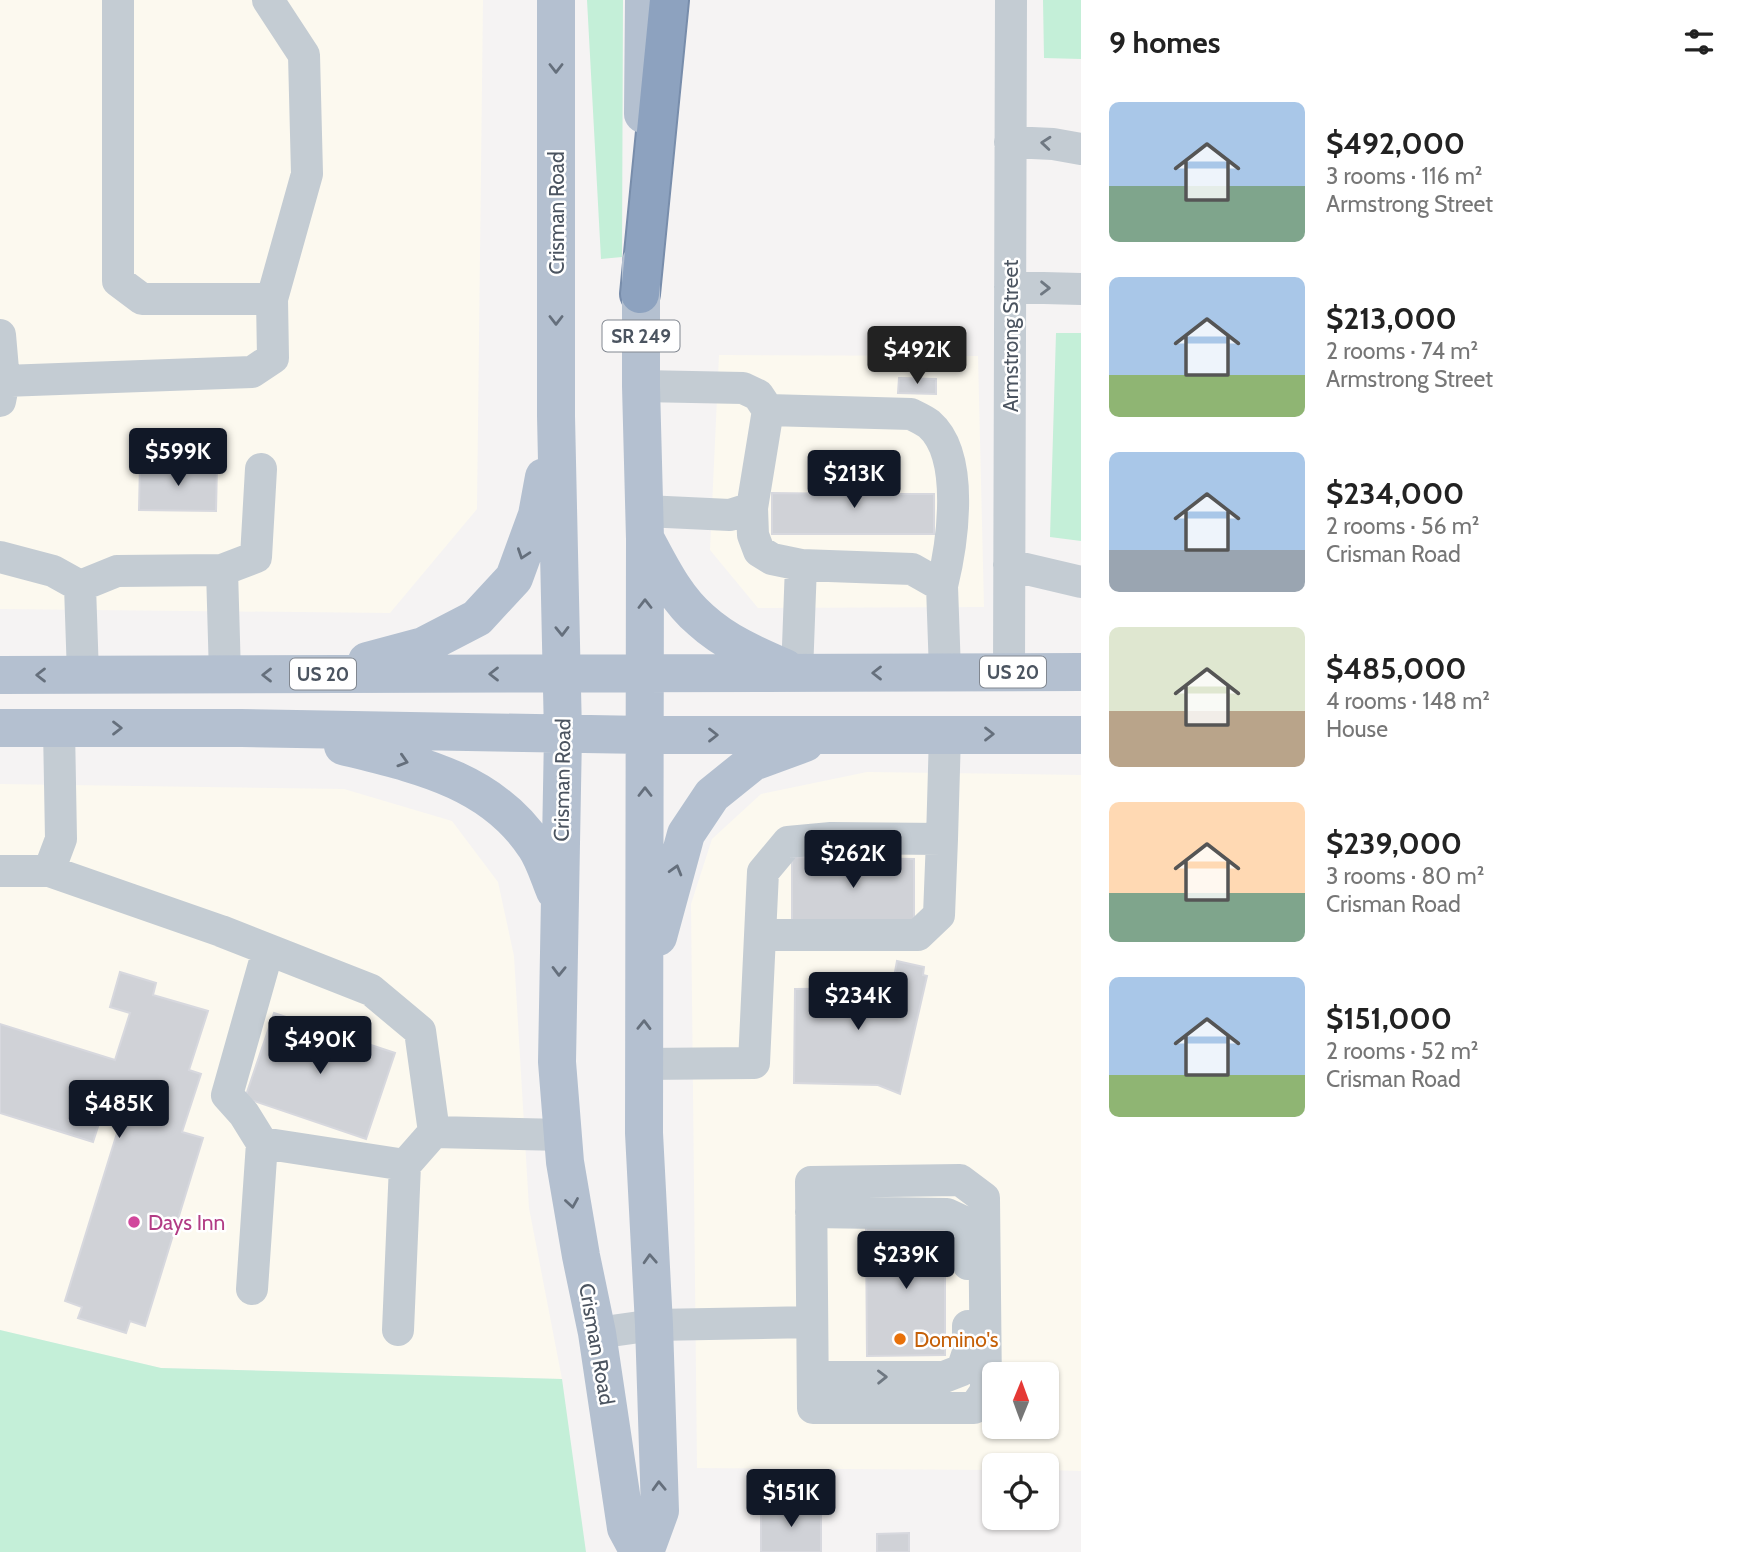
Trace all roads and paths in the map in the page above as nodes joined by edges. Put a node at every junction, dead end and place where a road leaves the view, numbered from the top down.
1 (118, 0) edge
2 (268, 0) edge
3 (556, 0) edge
4 (644, 0) edge
5 (669, 0) edge
6 (1011, 0) edge
7 (1010, 142) junction
8 (1081, 149) edge
9 (1010, 288) junction
10 (1081, 289) edge
11 (640, 294) junction
12 (272, 299) junction
13 (0, 335) edge
14 (641, 386) junction
15 (2, 391) edge
16 (768, 410) junction
17 (556, 416) junction
18 (261, 469) dead end
19 (752, 508) junction
20 (645, 525) junction
21 (0, 557) edge
22 (801, 565) junction
23 (1009, 565) junction
24 (222, 570) junction
25 (1081, 582) edge
26 (80, 586) junction
27 (942, 586) junction
28 (945, 672) junction
29 (1009, 672) junction
30 (1081, 672) edge
31 (645, 673) junction
32 (797, 673) junction
33 (321, 674) junction
34 (562, 674) junction
35 (83, 675) junction
36 (225, 675) junction
37 (0, 676) edge
38 (0, 728) edge
39 (59, 728) junction
40 (241, 728) junction
41 (563, 734) junction
42 (828, 734) junction
43 (944, 734) junction
44 (645, 735) junction
45 (1081, 735) edge
46 (942, 839) junction
47 (0, 871) edge
48 (49, 871) junction
49 (560, 903) junction
50 (760, 935) junction
51 (268, 950) junction
52 (645, 983) junction
53 (643, 1064) junction
54 (433, 1132) junction
55 (563, 1135) junction
56 (262, 1143) junction
57 (405, 1164) junction
58 (811, 1212) junction
59 (252, 1289) dead end
60 (811, 1322) junction
61 (654, 1325) junction
62 (398, 1330) dead end
63 (597, 1333) junction
64 (814, 1377) junction
65 (639, 1552) edge
66 (645, 1552) edge

1 - 12 street
2 - 12 street
3 -> 17 main road, Crisman Road
4 - 11 main road, SR 249
5 - 11 highway
6 - 7 street, Armstrong Street
8 -> 7 street
7 - 9 street, Armstrong Street
9 -> 10 street
9 - 23 street, Armstrong Street
11 - 14 main road, SR 249
12 - 15 street
13 - 15 street
14 - 16 street
14 - 20 main road, SR 249
16 - 19 street
16 - 27 street
17 -> 33 main road
17 -> 34 main road, Crisman Road
18 - 24 street
19 - 20 street
19 - 22 street
31 -> 20 main road, SR 249
20 - 32 main road
21 - 26 street
22 - 27 street
22 - 32 street
23 - 25 street
23 - 29 street, Armstrong Street
24 - 26 street
24 - 36 street
26 - 35 street
27 - 28 street
28 - 29 main road, US 20
28 -> 32 main road, US 20
29 - 30 main road, US 20
31 - 32 main road, US 20
31 - 34 main road, US 20
31 - 44 main road, SR 249
34 -> 33 main road, US 20
33 -> 36 main road, US 20
34 - 41 main road, Crisman Road
35 - 36 main road, US 20
35 -> 37 main road, US 20
38 - 39 main road
39 -> 40 main road
39 - 48 street
40 - 41 main road
40 -> 49 main road
41 - 44 main road
41 - 49 main road, Crisman Road
42 - 43 main road
44 -> 42 main road
52 -> 42 main road
43 -> 45 main road
43 - 46 street
52 -> 44 main road
46 - 50 street
46 - 50 street
47 - 48 street
48 - 51 street
49 -> 55 main road, Crisman Road
50 - 53 street
51 - 54 street
51 - 56 street
53 -> 52 main road
61 -> 53 main road
54 - 55 street
54 - 57 street
55 -> 63 main road, Crisman Road
56 - 57 street
56 - 59 street
57 - 62 street
58 - 60 street
64 -> 58 street
58 - 64 street
60 - 61 street
60 - 64 street
61 - 63 street
66 -> 61 main road
63 - 65 main road, Crisman Road

